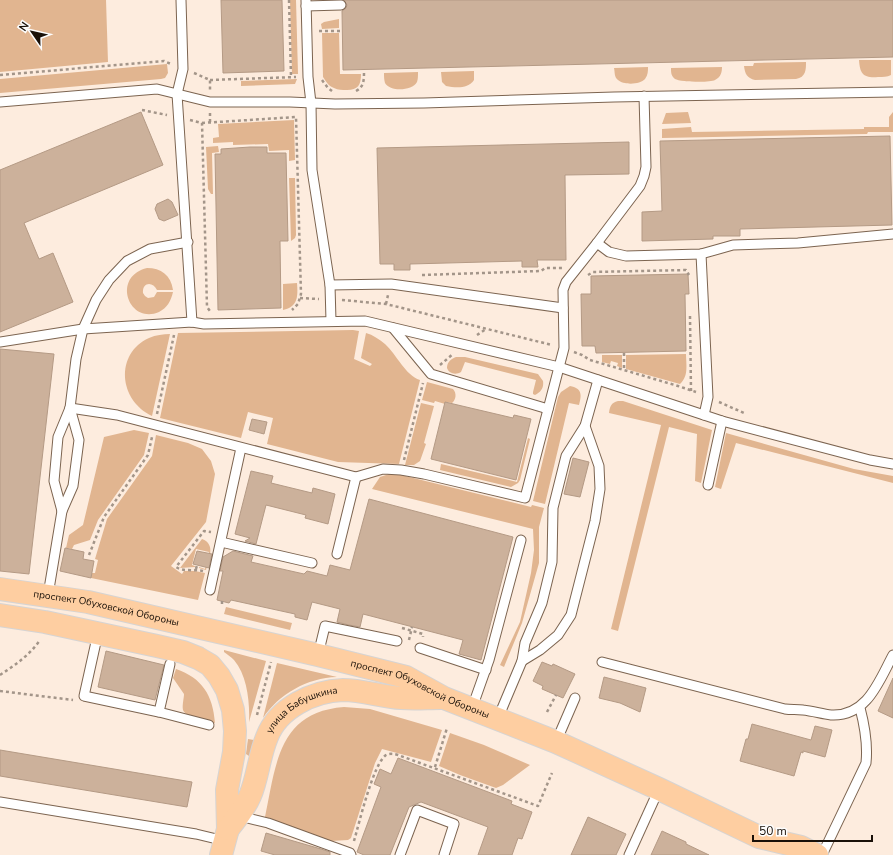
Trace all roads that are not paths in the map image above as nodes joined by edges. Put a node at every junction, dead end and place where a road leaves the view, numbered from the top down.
1 (181, 0) edge
2 (306, 3) edge
3 (342, 5) dead end
4 (893, 92) edge
5 (177, 94) junction
6 (644, 96) junction
7 (0, 102) edge
8 (311, 103) junction
9 (893, 234) edge
10 (188, 242) junction
11 (597, 243) junction
12 (701, 254) junction
13 (330, 285) junction
14 (563, 308) junction
15 (331, 321) junction
16 (192, 322) junction
17 (393, 328) junction
18 (83, 329) junction
19 (0, 342) edge
20 (559, 367) junction
21 (598, 380) junction
22 (70, 408) junction
23 (548, 409) junction
24 (704, 415) junction
25 (722, 421) junction
26 (586, 426) junction
27 (241, 448) junction
28 (893, 464) edge
29 (356, 477) junction
30 (708, 485) dead end
31 (62, 510) junction
32 (221, 538) junction
33 (521, 540) dead end
34 (337, 554) dead end
35 (312, 563) dead end
36 (0, 589) edge
37 (210, 590) dead end
38 (48, 595) junction
39 (0, 615) edge
40 (98, 633) junction
41 (397, 641) road end
42 (420, 648) road end
43 (318, 655) junction
44 (893, 655) edge
45 (522, 661) junction
46 (602, 662) dead end
47 (170, 664) dead end
48 (486, 670) junction
49 (444, 698) junction
50 (575, 698) dead end
51 (472, 708) junction
52 (860, 708) junction
53 (159, 712) junction
54 (498, 718) junction
55 (210, 725) dead end
56 (556, 742) junction
57 (660, 789) junction
58 (0, 802) edge
59 (228, 835) edge
60 (759, 837) junction
61 (350, 854) edge
62 (400, 855) edge
63 (444, 855) edge
64 (629, 855) edge
65 (776, 855) edge
66 (817, 855) edge
67 (822, 855) edge

1 - 5 lane
2 - 3 lane
2 - 8 lane
4 - 6 lane
5 - 7 lane
5 - 8 lane
5 - 10 lane
6 - 8 lane
6 - 11 lane
8 - 13 lane
9 - 12 lane
10 - 16 lane
10 - 18 lane
11 - 12 lane
11 - 14 lane
12 - 24 lane
13 - 14 lane
13 - 15 lane
14 - 20 lane
15 - 16 lane
15 - 17 lane
16 - 18 lane
17 - 20 lane
17 - 23 lane
18 - 19 lane
18 - 22 lane
20 - 21 lane
20 - 23 lane
21 - 24 lane
21 - 26 lane
22 - 27 lane
22 - 31 lane
22 - 31 lane
23 - 29 lane
24 - 25 lane
25 - 28 lane
25 - 30 lane
26 - 45 lane
26 - 45 lane
27 - 29 lane
27 - 32 lane
29 - 34 lane
31 - 38 lane
32 - 35 lane
32 - 37 lane
33 - 48 lane
36 - 38 main road, проспект Обуховской Обороны
38 - 43 main road, проспект Обуховской Обороны
39 - 40 main road
40 - 53 lane
40 - 59 main road
41 - 43 lane
42 - 48 lane
43 - 49 main road, проспект Обуховской Обороны
44 - 52 lane
45 - 54 lane
46 - 52 lane
47 - 53 lane
48 - 51 lane
49 - 51 main road, проспект Обуховской Обороны
49 - 59 main road, улица Бабушкина
50 - 56 lane
51 - 54 main road, проспект Обуховской Обороны
52 - 67 lane
53 - 55 lane
54 - 56 main road, проспект Обуховской Обороны
56 - 57 main road, проспект Обуховской Обороны
57 - 60 main road, проспект Обуховской Обороны
57 - 64 lane
58 - 59 lane
59 - 61 lane
60 - 65 main road
60 - 66 main road, проспект Обуховской Обороны
62 - 63 lane

